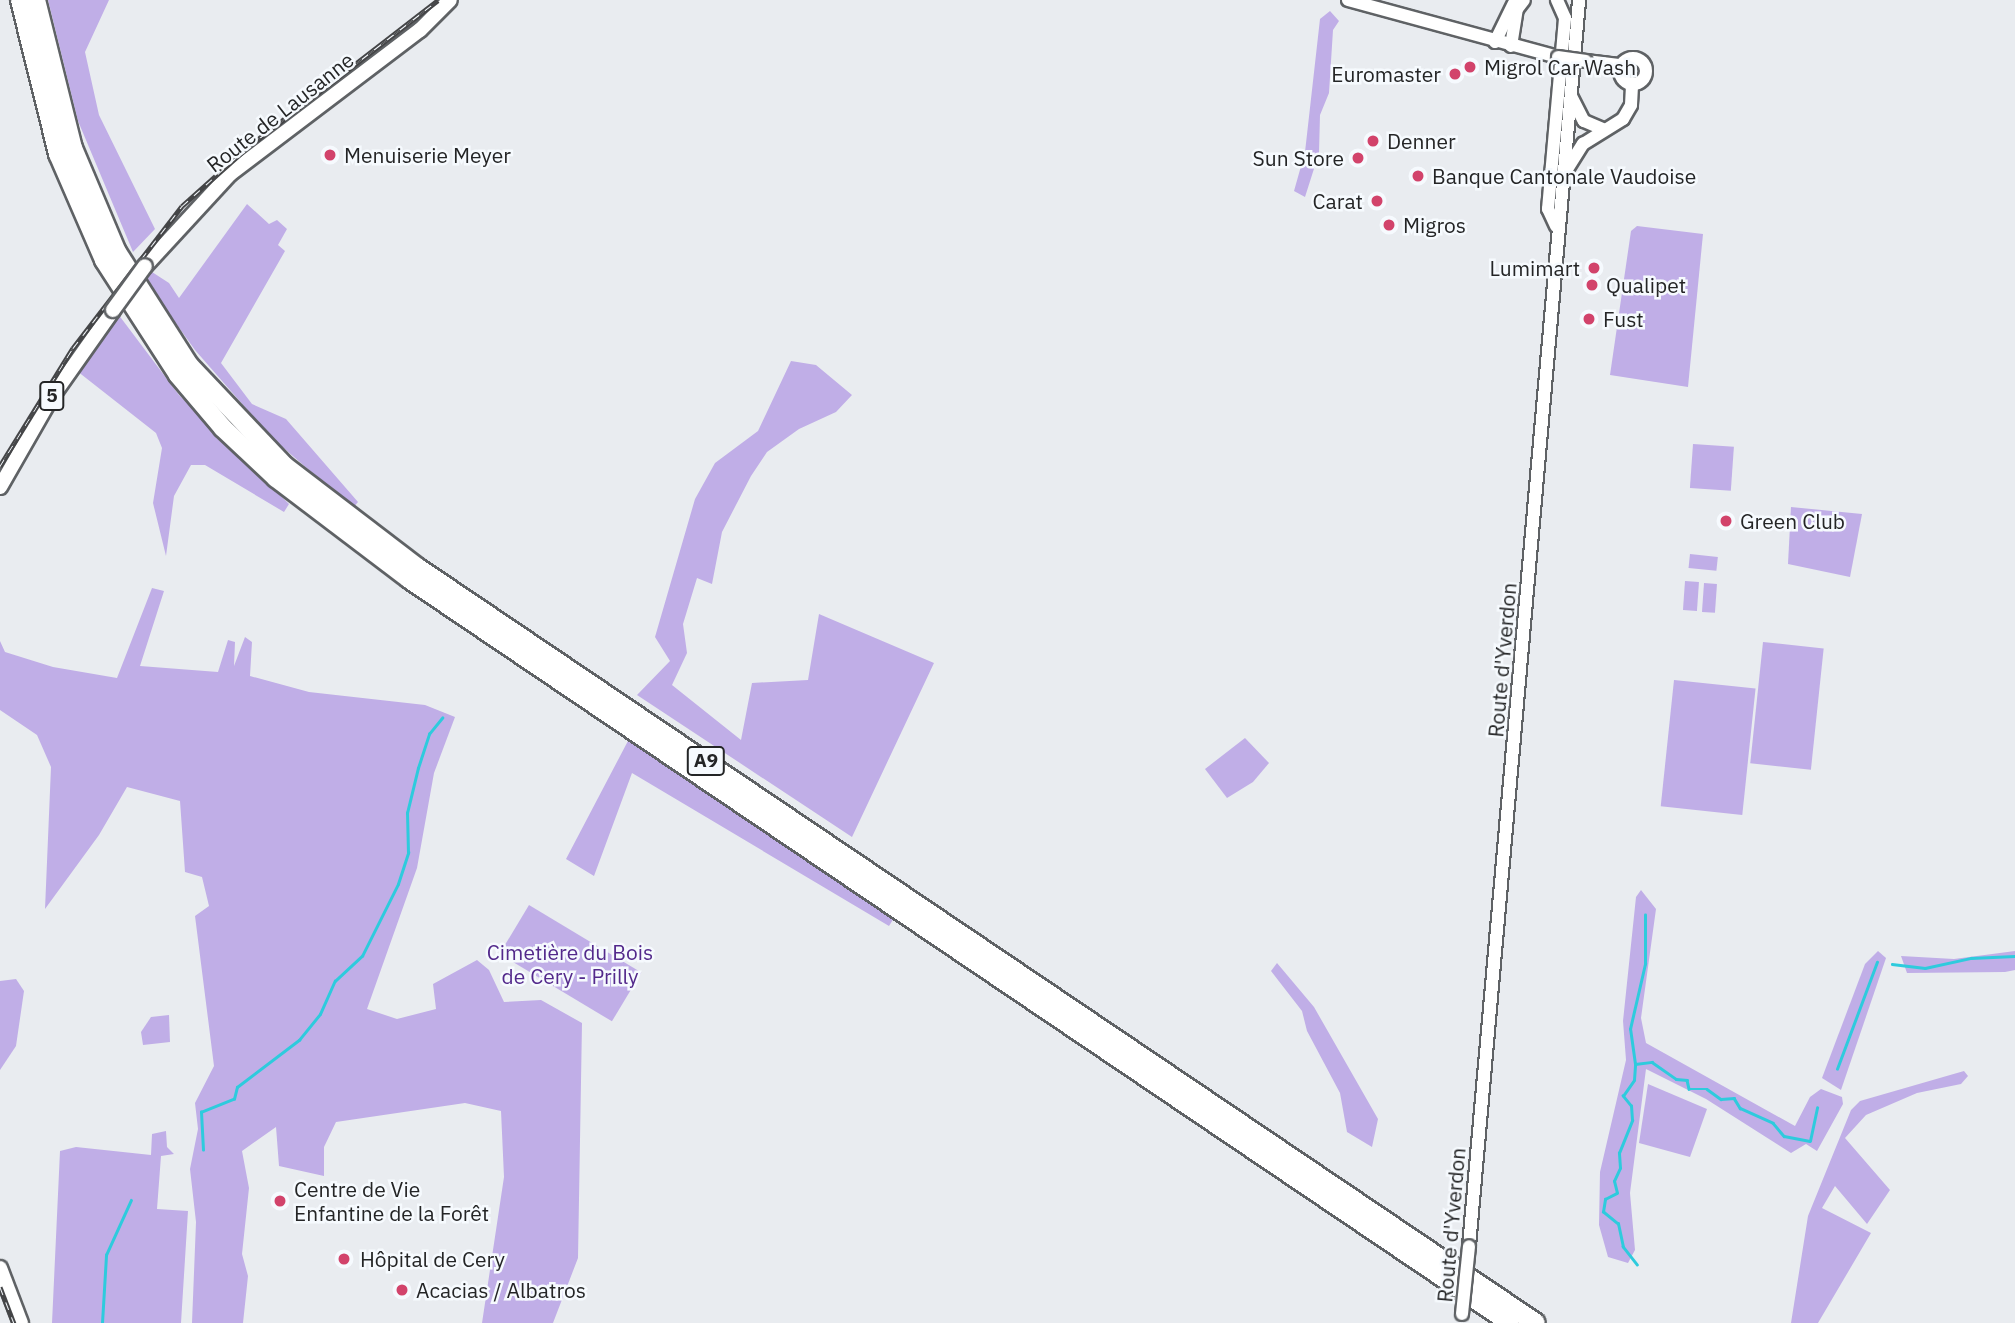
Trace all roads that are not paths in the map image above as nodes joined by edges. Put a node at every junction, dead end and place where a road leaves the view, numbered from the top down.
1 (20, 0) edge
2 (36, 0) edge
3 (450, 0) edge
4 (1348, 0) edge
5 (1516, 0) edge
6 (1524, 0) edge
7 (1557, 0) edge
8 (1579, 0) edge
9 (1362, 1) edge
10 (1495, 42) junction
11 (1511, 46) junction
12 (1621, 65) junction
13 (1632, 83) junction
14 (1569, 90) junction
15 (1603, 129) junction
16 (1561, 181) junction
17 (1557, 228) junction
18 (0, 486) edge
19 (0, 1268) edge
20 (1462, 1318) edge
21 (21, 1323) edge
22 (1510, 1323) edge
23 (1536, 1323) edge

1 - 22 highway, A9
2 - 23 highway, A9
3 - 18 main road, Route de Lausanne / 5, bridge
4 - 9 main road
5 - 10 main road
6 - 11 main road
7 - 17 main road
8 - 14 main road, Route d'Yverdon
9 - 10 main road
10 - 11 main road
11 - 12 main road, bridge
12 - 13 main road
12 - 13 main road
13 - 15 main road
14 - 15 main road
14 - 16 main road, Route d'Yverdon
15 - 16 main road
16 - 17 main road, Route d'Yverdon
17 - 20 main road, Route d'Yverdon, bridge
19 - 21 main road

